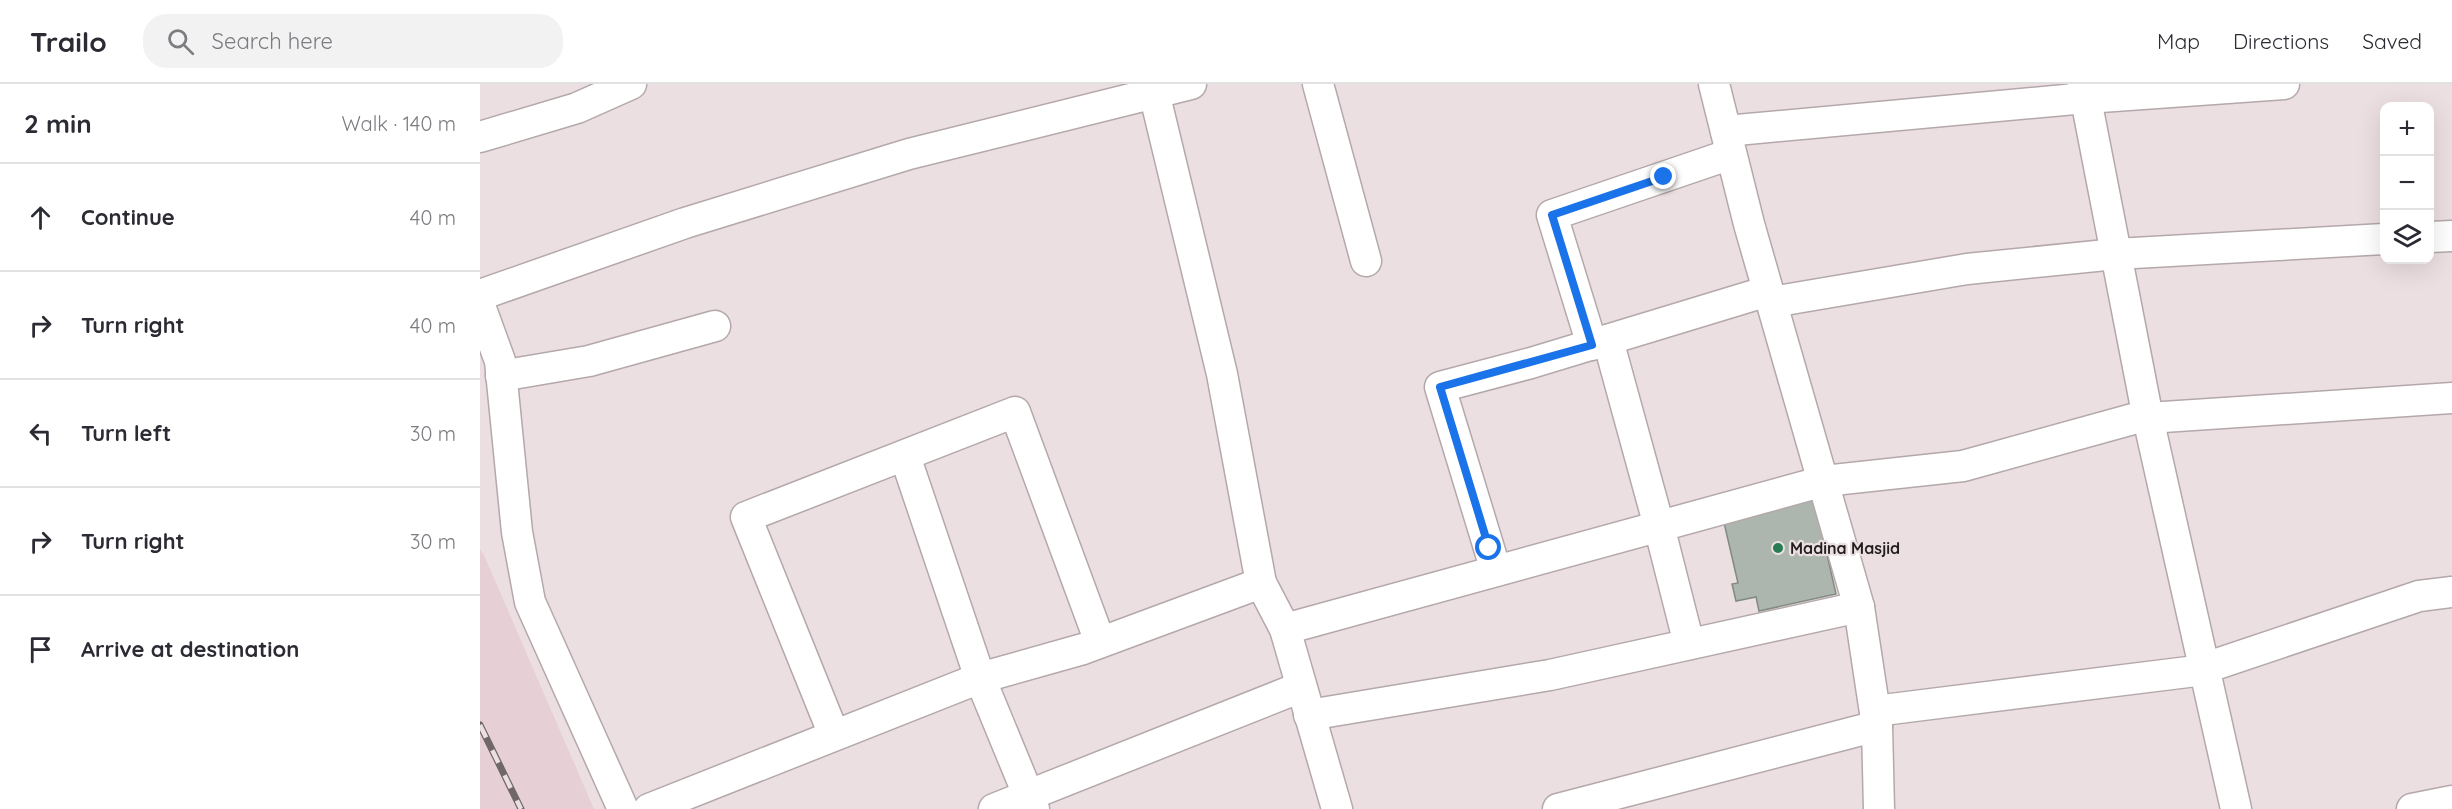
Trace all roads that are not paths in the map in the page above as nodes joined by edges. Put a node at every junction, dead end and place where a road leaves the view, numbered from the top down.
1 (631, 84) edge
2 (1191, 84) edge
3 (1318, 84) edge
4 (1714, 84) edge
5 (2284, 84) edge
6 (1154, 88) edge
7 (2084, 91) edge
8 (480, 137) edge
9 (1729, 142) junction
10 (2452, 236) edge
11 (2434, 237) edge
12 (2380, 238) edge
13 (2116, 254) junction
14 (1366, 261) dead end
15 (480, 295) edge
16 (1770, 296) junction
17 (480, 306) edge
18 (715, 326) dead end
19 (1600, 342) junction
20 (501, 376) junction
21 (2452, 398) edge
22 (2148, 418) junction
23 (904, 456) junction
24 (1824, 481) junction
25 (1659, 526) junction
26 (1496, 571) junction
27 (1261, 583) junction
28 (2452, 592) edge
29 (1859, 607) junction
30 (1285, 629) junction
31 (1100, 642) junction
32 (1689, 645) junction
33 (2203, 669) junction
34 (980, 678) junction
35 (1305, 701) junction
36 (1876, 719) junction
37 (834, 735) junction
38 (1031, 802) edge
39 (623, 809) edge
40 (649, 809) edge
41 (994, 809) edge
42 (1337, 809) edge
43 (1558, 809) edge
44 (1879, 809) edge
45 (2236, 809) edge

1 - 8 street
2 - 6 street
3 - 14 street
4 - 9 street
5 - 7 street
6 - 15 street
6 - 27 street
7 - 9 street
7 - 13 street
9 - 16 street
9 - 19 street
10 - 11 street
12 - 13 street
13 - 16 street
13 - 22 street
16 - 19 street
16 - 24 street
17 - 20 street
18 - 20 street
19 - 25 street
19 - 26 street
20 - 39 street
21 - 22 street
22 - 24 street
22 - 33 street
23 - 31 street
23 - 34 street
23 - 37 street
24 - 25 street
24 - 29 street
25 - 26 street
25 - 32 street
26 - 30 street
27 - 30 street
27 - 31 street
28 - 33 street
29 - 32 street
29 - 36 street
30 - 35 street
31 - 34 street
32 - 35 street
33 - 36 street
33 - 45 street
34 - 37 street
34 - 38 street
35 - 38 street
35 - 42 street
36 - 43 street
36 - 44 street
37 - 40 street
38 - 41 street

